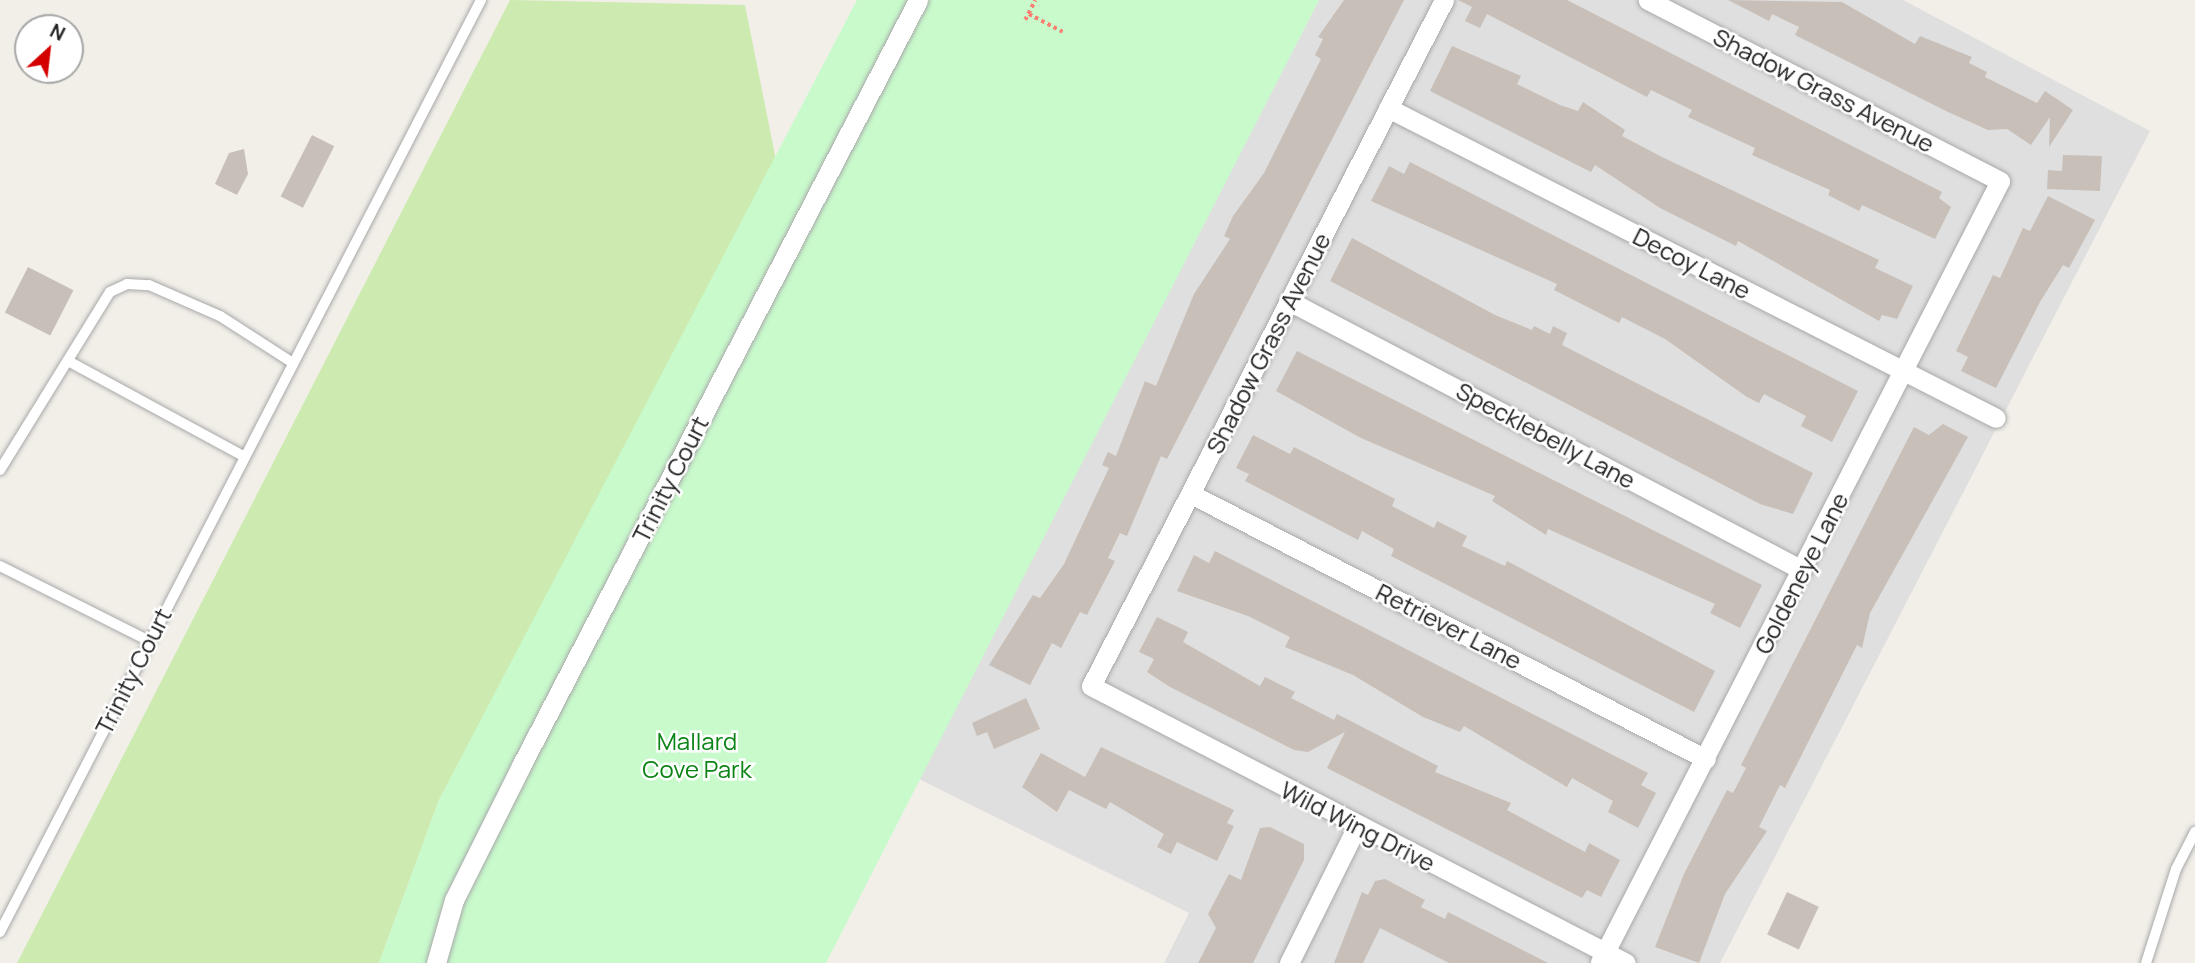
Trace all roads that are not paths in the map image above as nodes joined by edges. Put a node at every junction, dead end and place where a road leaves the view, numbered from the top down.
1 (481, 0) edge
2 (918, 0) edge
3 (1444, 0) edge
4 (1648, 0) edge
5 (1388, 108) junction
6 (2000, 181) joint
7 (1289, 301) junction
8 (70, 362) junction
9 (293, 363) junction
10 (1904, 371) junction
11 (1996, 418) dead end
12 (245, 457) junction
13 (0, 470) edge
14 (1191, 494) junction
15 (0, 566) edge
16 (1802, 570) junction
17 (149, 641) junction
18 (1091, 686) joint
19 (1706, 759) junction
20 (1357, 826) junction
21 (2195, 832) edge
22 (0, 932) edge
23 (1602, 958) edge
24 (436, 963) edge
25 (1289, 963) edge
26 (1626, 963) edge
27 (2146, 963) edge

1 - 9 lane, Trinity Court
2 - 24 street, Trinity Court
3 - 5 street, Shadow Grass Avenue
4 - 6 street, Shadow Grass Avenue
5 - 7 street, Shadow Grass Avenue
5 - 10 street, Decoy Lane
6 - 10 street, Goldeneye Lane
7 - 14 street, Shadow Grass Avenue
7 - 16 street, Specklebelly Lane
8 - 9 lane
8 - 12 lane
8 - 13 lane
9 - 12 lane, Trinity Court
10 - 11 street, Decoy Lane
10 - 16 street, Goldeneye Lane
12 - 17 lane, Trinity Court
14 - 18 street, Shadow Grass Avenue
14 - 19 street, Retriever Lane
15 - 17 lane
16 - 19 street, Goldeneye Lane
17 - 22 lane, Trinity Court
18 - 20 street, Wild Wing Drive
19 - 23 street, Goldeneye Lane
20 - 23 street, Wild Wing Drive
20 - 25 street
21 - 27 lane
23 - 26 street, Wild Wing Drive

